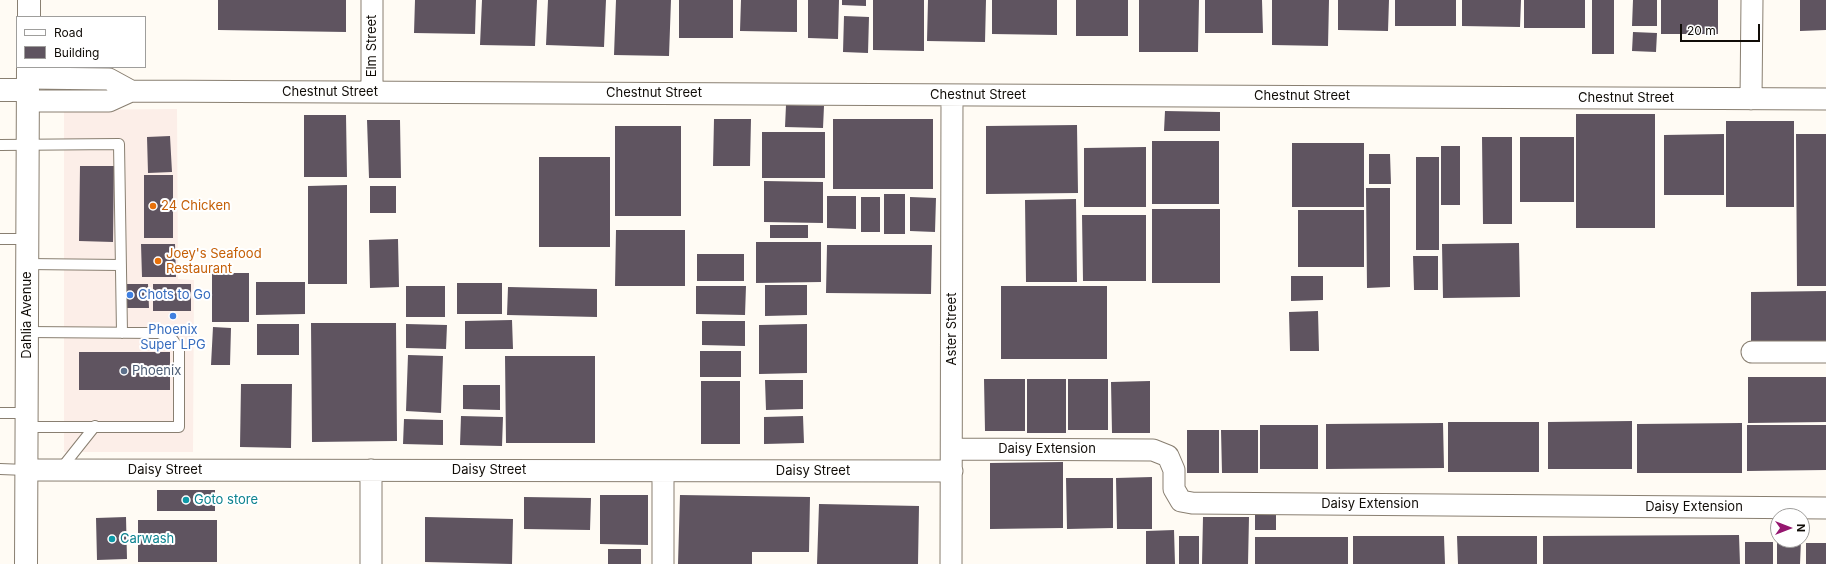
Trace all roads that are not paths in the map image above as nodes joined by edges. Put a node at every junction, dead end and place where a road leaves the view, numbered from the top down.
1 (29, 0) edge
2 (372, 0) edge
3 (1752, 0) edge
4 (29, 16) edge
5 (28, 84) edge
6 (0, 90) edge
7 (372, 92) junction
8 (952, 95) junction
9 (1752, 99) junction
10 (1826, 99) edge
11 (0, 145) edge
12 (28, 145) junction
13 (0, 239) edge
14 (28, 239) junction
15 (27, 264) junction
16 (121, 265) junction
17 (27, 332) junction
18 (122, 333) junction
19 (1752, 352) dead end
20 (1826, 352) edge
21 (0, 413) edge
22 (27, 420) junction
23 (94, 426) junction
24 (952, 449) junction
25 (0, 469) edge
26 (26, 470) junction
27 (60, 470) junction
28 (371, 470) junction
29 (663, 471) junction
30 (952, 471) junction
31 (1826, 508) edge
32 (26, 564) edge
33 (371, 564) edge
34 (663, 564) edge
35 (951, 564) edge

1 - 4 street
2 - 7 street, Elm Street
3 - 9 street
5 - 6 street, Chestnut Street
5 - 7 street, Chestnut Street
5 - 12 street, Dahlia Avenue
7 - 8 street, Chestnut Street
8 - 9 street, Chestnut Street
8 - 24 street, Aster Street
9 - 10 street, Chestnut Street
11 - 12 lane
12 - 14 street, Dahlia Avenue
12 - 16 lane
13 - 14 lane
14 - 15 street, Dahlia Avenue
15 - 16 lane
15 - 17 street, Dahlia Avenue
16 - 18 lane
17 - 18 lane
17 - 22 street, Dahlia Avenue
18 - 23 lane
19 - 20 street
21 - 22 lane
22 - 23 lane
22 - 26 street, Dahlia Avenue
23 - 27 lane
24 - 30 street, Aster Street
24 - 31 street, Daisy Extension
25 - 26 lane
26 - 27 street, Daisy Street
26 - 32 street, Dahlia Avenue
27 - 28 street, Daisy Street
28 - 29 street, Daisy Street
28 - 33 street
29 - 30 street, Daisy Street
29 - 34 street
30 - 35 street, Aster Street

